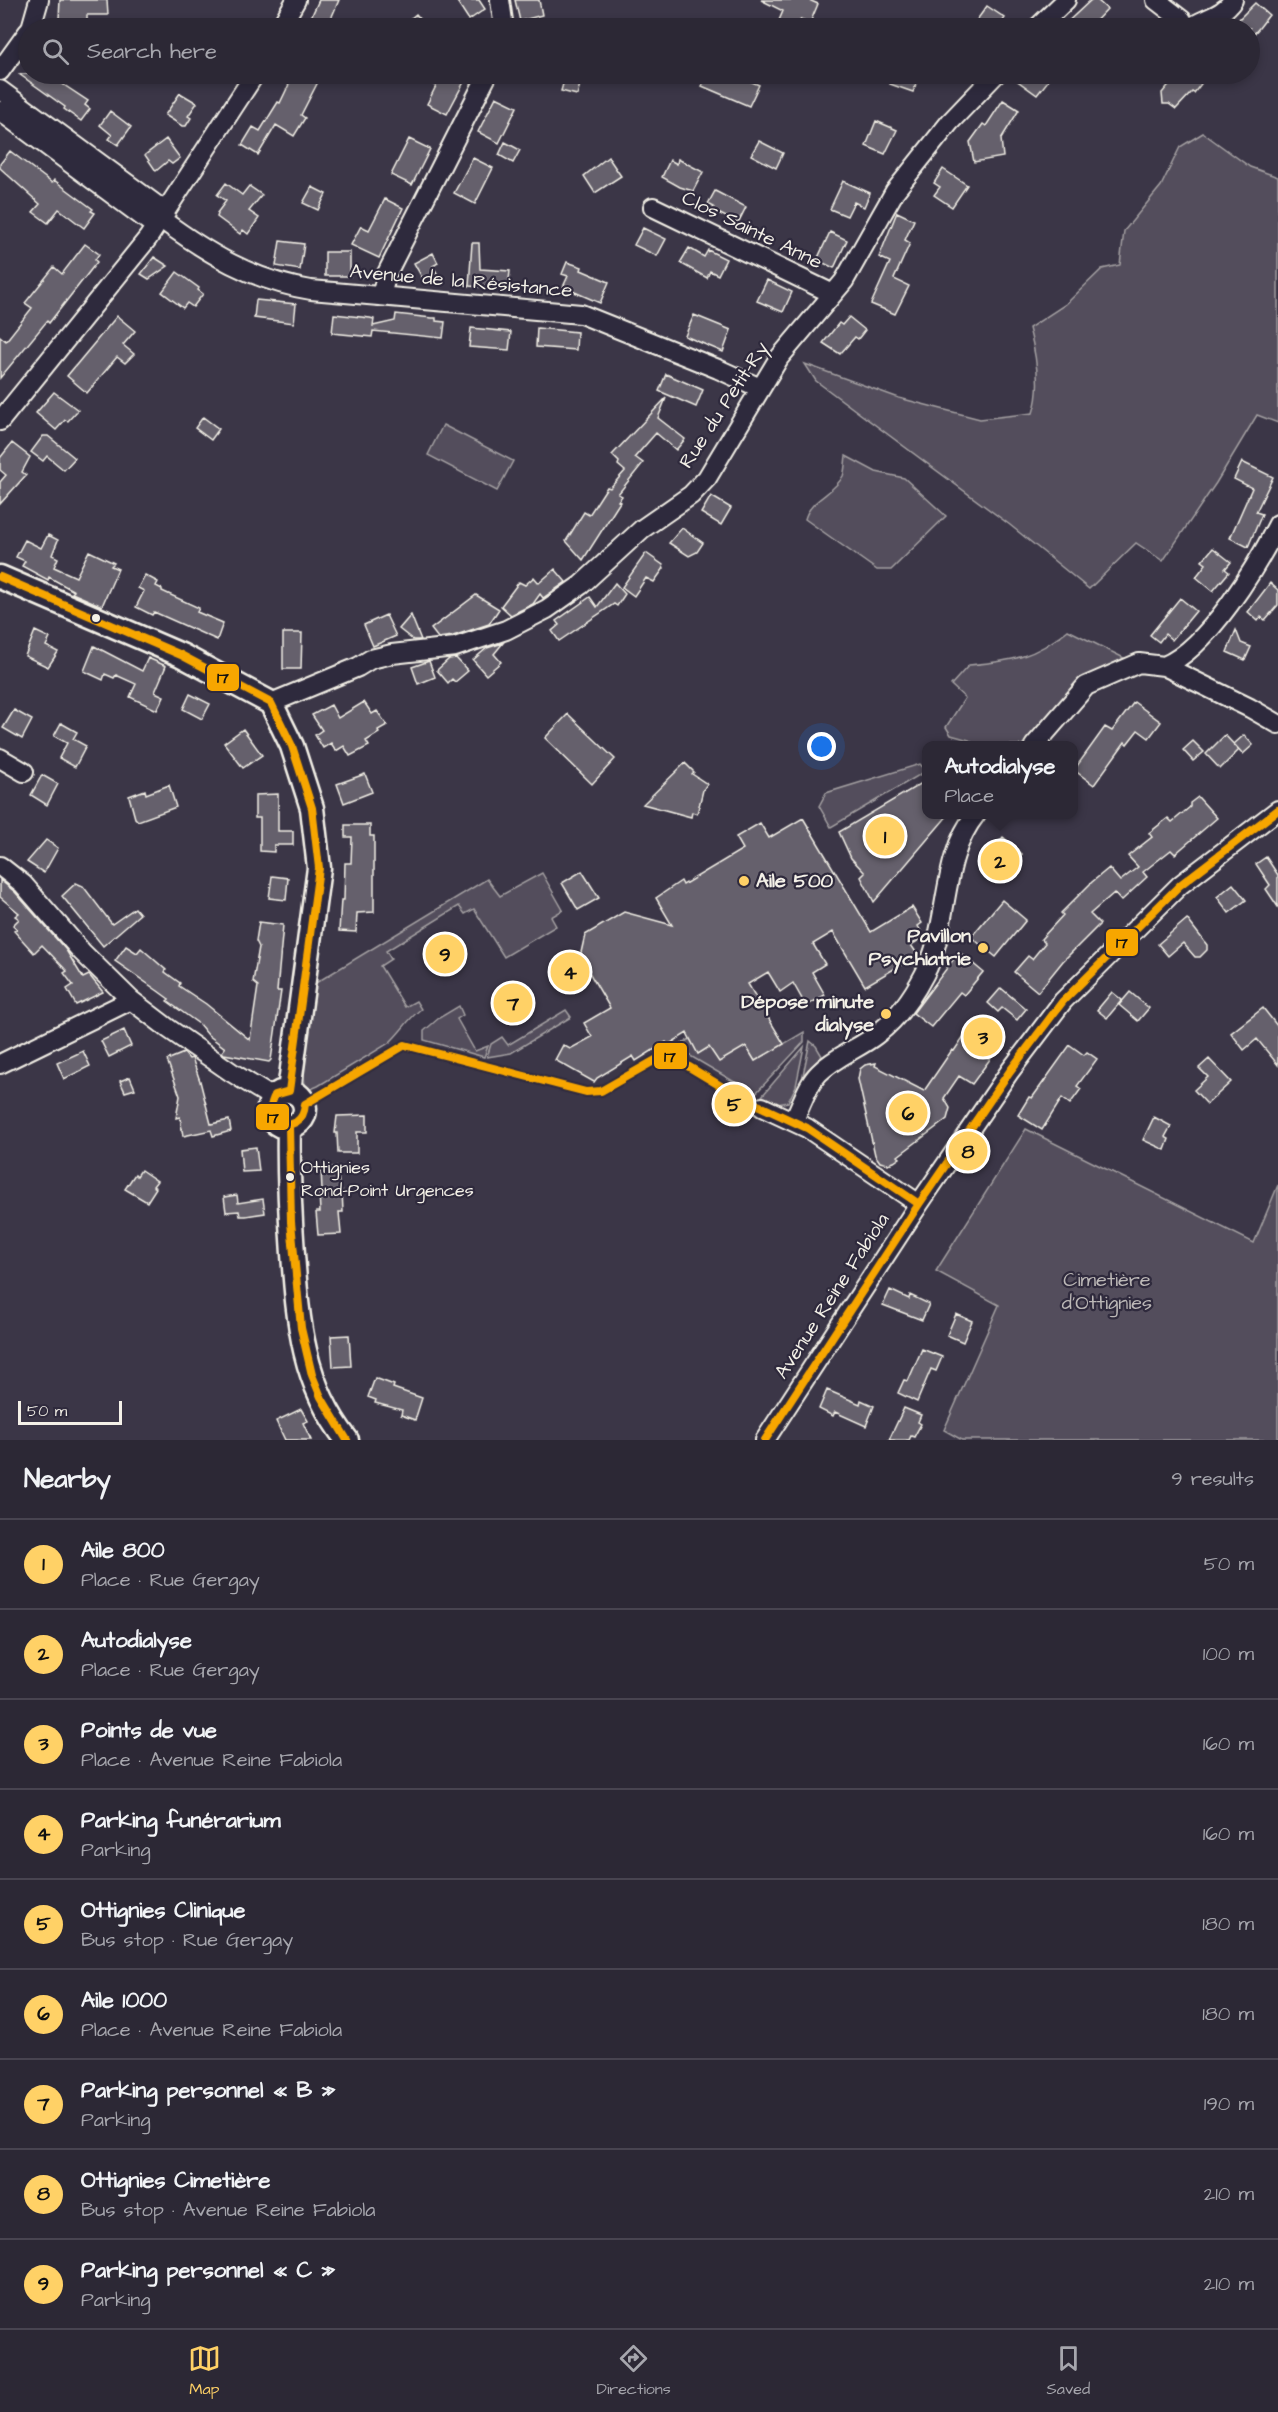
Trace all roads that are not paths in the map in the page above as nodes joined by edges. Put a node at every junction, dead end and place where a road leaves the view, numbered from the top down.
1 (39, 0) edge
2 (296, 0) edge
3 (500, 0) edge
4 (1066, 0) edge
5 (1156, 0) edge
6 (1233, 0) edge
7 (34, 18) edge
8 (286, 18) edge
9 (503, 18) edge
10 (1047, 18) edge
11 (1179, 18) edge
12 (1210, 18) edge
13 (18, 46) edge
14 (0, 71) edge
15 (248, 84) edge
16 (483, 84) edge
17 (986, 84) edge
18 (0, 90) edge
19 (0, 111) edge
20 (76, 156) junction
21 (654, 207) dead end
22 (160, 219) junction
23 (831, 293) junction
24 (381, 296) junction
25 (760, 388) junction
26 (0, 421) edge
27 (1278, 524) edge
28 (0, 577) edge
29 (1164, 666) junction
30 (271, 703) junction
31 (1278, 724) edge
32 (1038, 741) edge
33 (0, 758) edge
34 (24, 772) dead end
35 (1278, 810) edge
36 (973, 819) edge
37 (0, 866) edge
38 (131, 1000) junction
39 (0, 1064) edge
40 (281, 1094) junction
41 (762, 1107) dead end
42 (794, 1121) junction
43 (919, 1204) junction
44 (347, 1440) edge
45 (765, 1440) edge

1 - 7 street
2 - 8 street
3 - 9 street
4 - 10 street
5 - 11 street
6 - 12 street
13 - 14 street
15 - 22 street
16 - 24 street
17 - 23 street, Rue du Petit-Ry
18 - 20 street, Avenue de la Résistance
19 - 20 street, Avenue de la Résistance
20 - 22 street, Avenue de la Résistance
21 - 23 street, Clos Sainte Anne
22 - 24 street, Avenue de la Résistance
22 - 26 street
23 - 25 street, Rue du Petit-Ry
24 - 25 street, Avenue de la Résistance
25 - 30 street, Rue du Petit-Ry
27 - 29 street
28 - 30 main road
29 - 31 street
29 - 32 street
30 - 40 main road
33 - 34 street
35 - 43 street, Avenue Reine Fabiola
36 - 42 street
37 - 38 street
38 - 39 street
38 - 40 street
40 - 44 main road
41 - 42 street
42 - 43 street
43 - 45 street, Avenue Reine Fabiola

